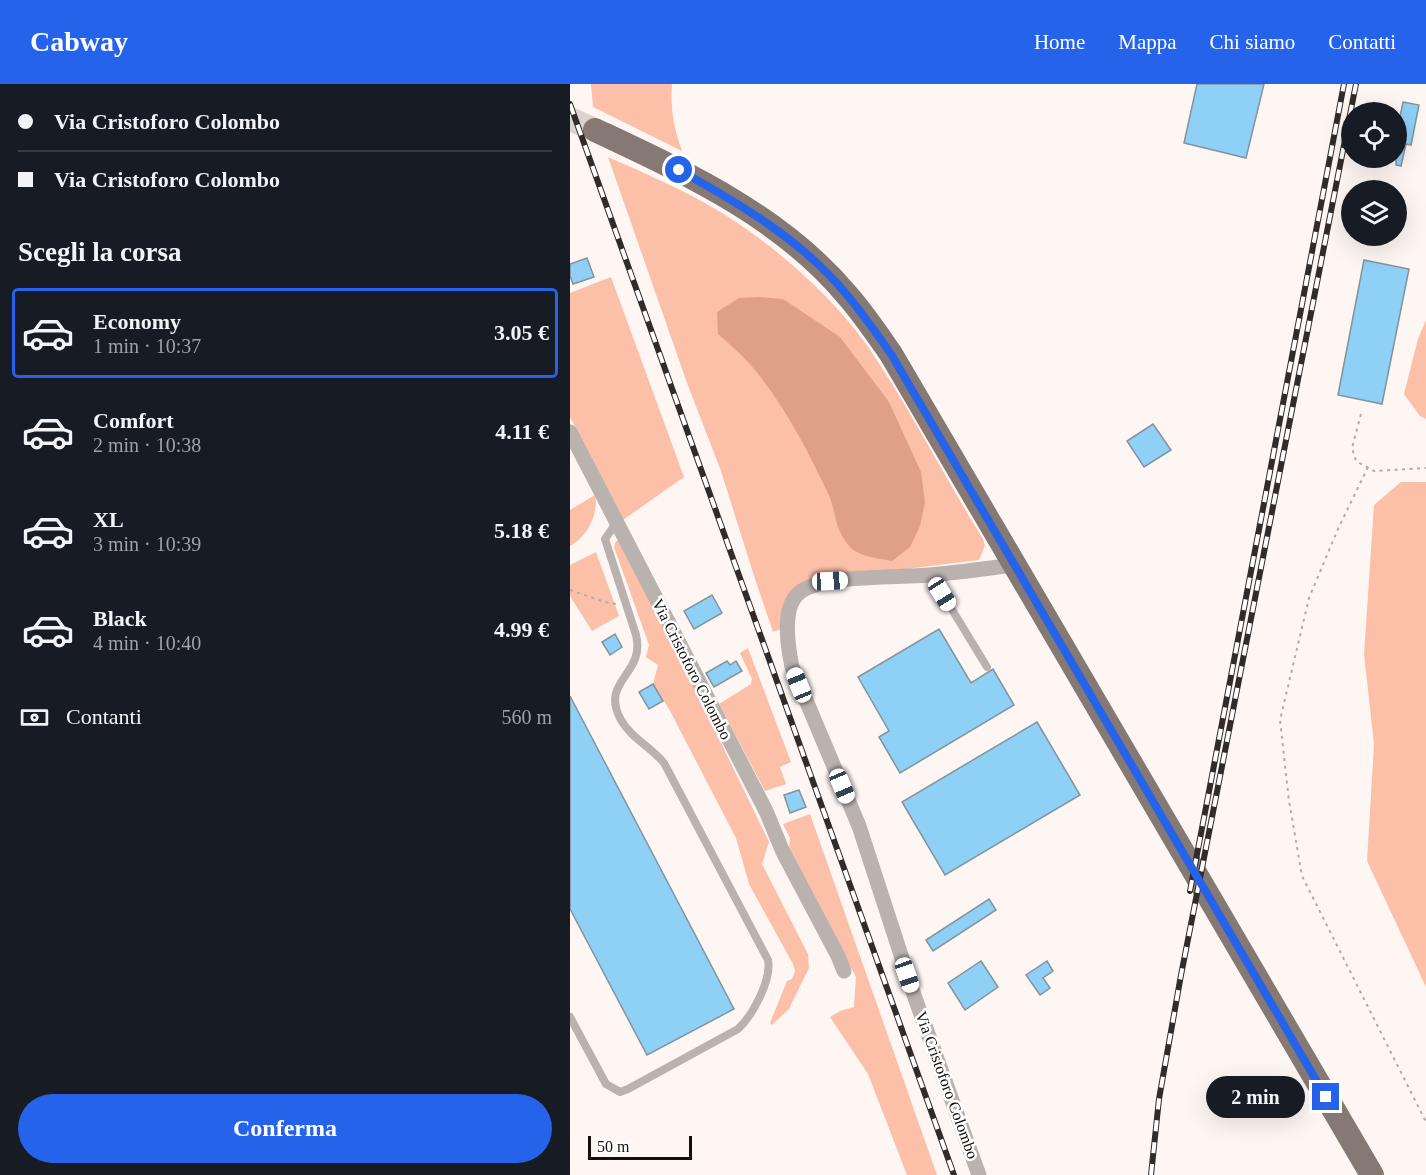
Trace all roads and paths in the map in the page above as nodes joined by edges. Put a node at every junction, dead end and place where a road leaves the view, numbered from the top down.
1 (595, 130) tunnel mouth
2 (1361, 414) dead end
3 (570, 432) edge
4 (1368, 467) junction
5 (1426, 468) edge
6 (616, 523) junction
7 (1016, 565) junction
8 (931, 575) junction
9 (570, 590) edge
10 (625, 602) junction
11 (987, 667) dead end
12 (844, 971) dead end
13 (570, 1017) edge
14 (1426, 1122) edge
15 (979, 1175) edge
16 (1372, 1175) edge

1 - 7 main road
2 - 4 path
3 - 6 street, Via Cristoforo Colombo
4 - 5 path
4 - 14 path
6 - 10 lane
6 - 12 street, Via Cristoforo Colombo
7 - 8 street, Via Cristoforo Colombo
7 - 16 main road
8 - 11 lane
8 - 15 street, Via Cristoforo Colombo
9 - 10 path
10 - 13 lane

